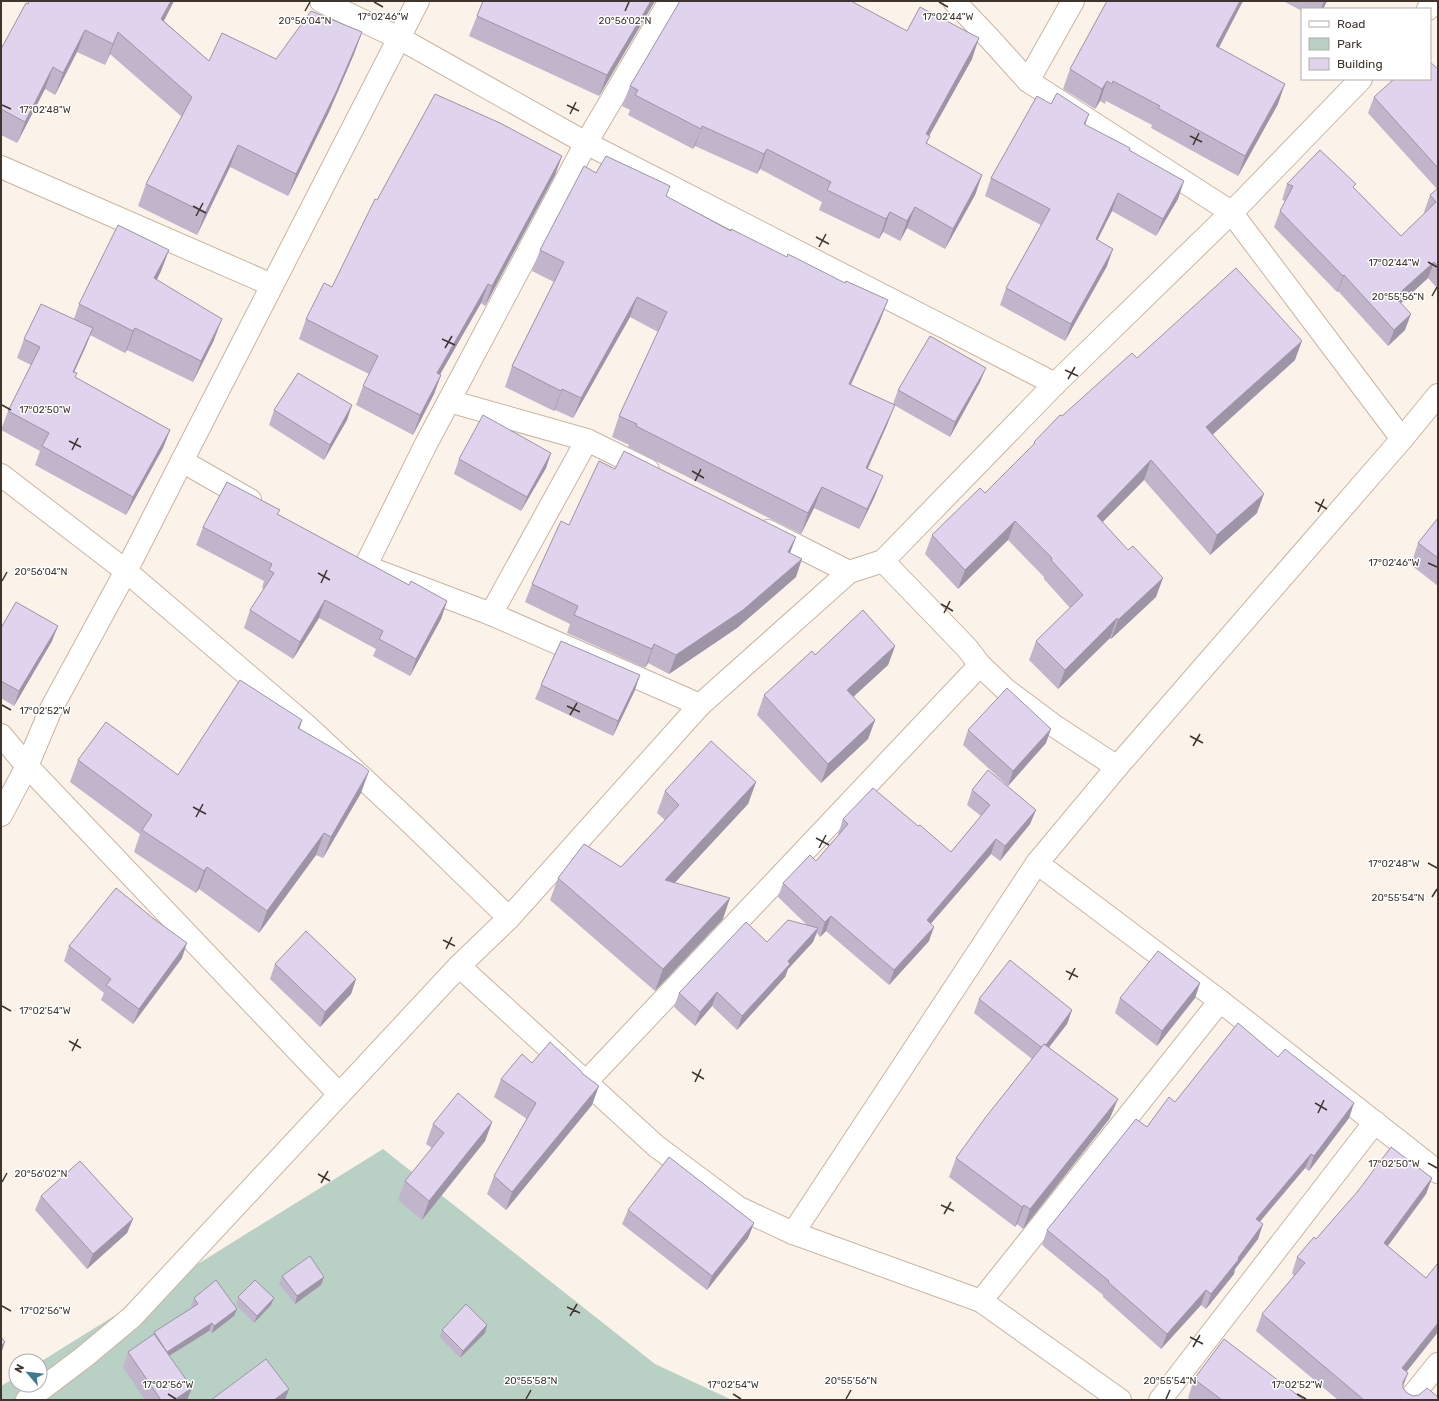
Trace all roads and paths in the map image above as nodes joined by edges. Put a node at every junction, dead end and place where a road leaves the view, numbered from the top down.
1 (321, 1) edge
2 (418, 1) edge
3 (670, 1) edge
4 (954, 1) edge
5 (1073, 1) edge
6 (399, 38) junction
7 (1359, 80) edge
8 (1028, 81) junction
9 (586, 143) junction
10 (1, 167) edge
11 (1231, 212) junction
12 (272, 285) junction
13 (1055, 384) junction
14 (1438, 395) edge
15 (449, 401) junction
16 (1402, 439) junction
17 (587, 440) junction
18 (182, 461) junction
19 (1, 475) edge
20 (665, 479) edge
21 (270, 512) edge
22 (750, 522) edge
23 (345, 555) edge
24 (884, 561) junction
25 (365, 567) junction
26 (126, 571) junction
27 (849, 572) junction
28 (491, 614) junction
29 (980, 665) junction
30 (700, 705) junction
31 (1, 735) edge
32 (27, 766) junction
33 (1117, 767) junction
34 (1, 815) edge
35 (1038, 862) junction
36 (509, 918) junction
37 (459, 966) junction
38 (1220, 1001) junction
39 (585, 1083) junction
40 (339, 1094) junction
41 (1375, 1122) junction
42 (1438, 1172) edge
43 (793, 1233) junction
44 (981, 1302) junction
45 (1438, 1364) edge
46 (27, 1400) edge
47 (1120, 1400) edge
48 (1160, 1400) edge
49 (1409, 1400) edge

1 - 6 street
2 - 6 street
3 - 9 street
4 - 8 street
5 - 8 street
6 - 9 street
6 - 12 street
7 - 11 street
8 - 11 street
9 - 13 street
9 - 15 street
10 - 12 street
11 - 13 street
11 - 16 street
12 - 18 street
13 - 24 street
14 - 16 street
15 - 17 street
15 - 25 street
16 - 33 street
17 - 20 street
17 - 28 street
18 - 21 street
18 - 26 street
19 - 26 street
22 - 27 street
23 - 25 street
24 - 27 street
24 - 29 street
25 - 28 street
26 - 32 street
26 - 36 street
27 - 30 street
28 - 30 street
29 - 33 street
29 - 39 street
30 - 36 street
31 - 32 street
32 - 34 street
32 - 40 street
33 - 35 street
35 - 38 street
35 - 43 street
36 - 37 street
37 - 39 street
37 - 40 street
38 - 41 street
38 - 44 street
39 - 43 street
40 - 46 street
41 - 42 street
41 - 48 street
43 - 44 street
44 - 47 street
45 - 49 street

